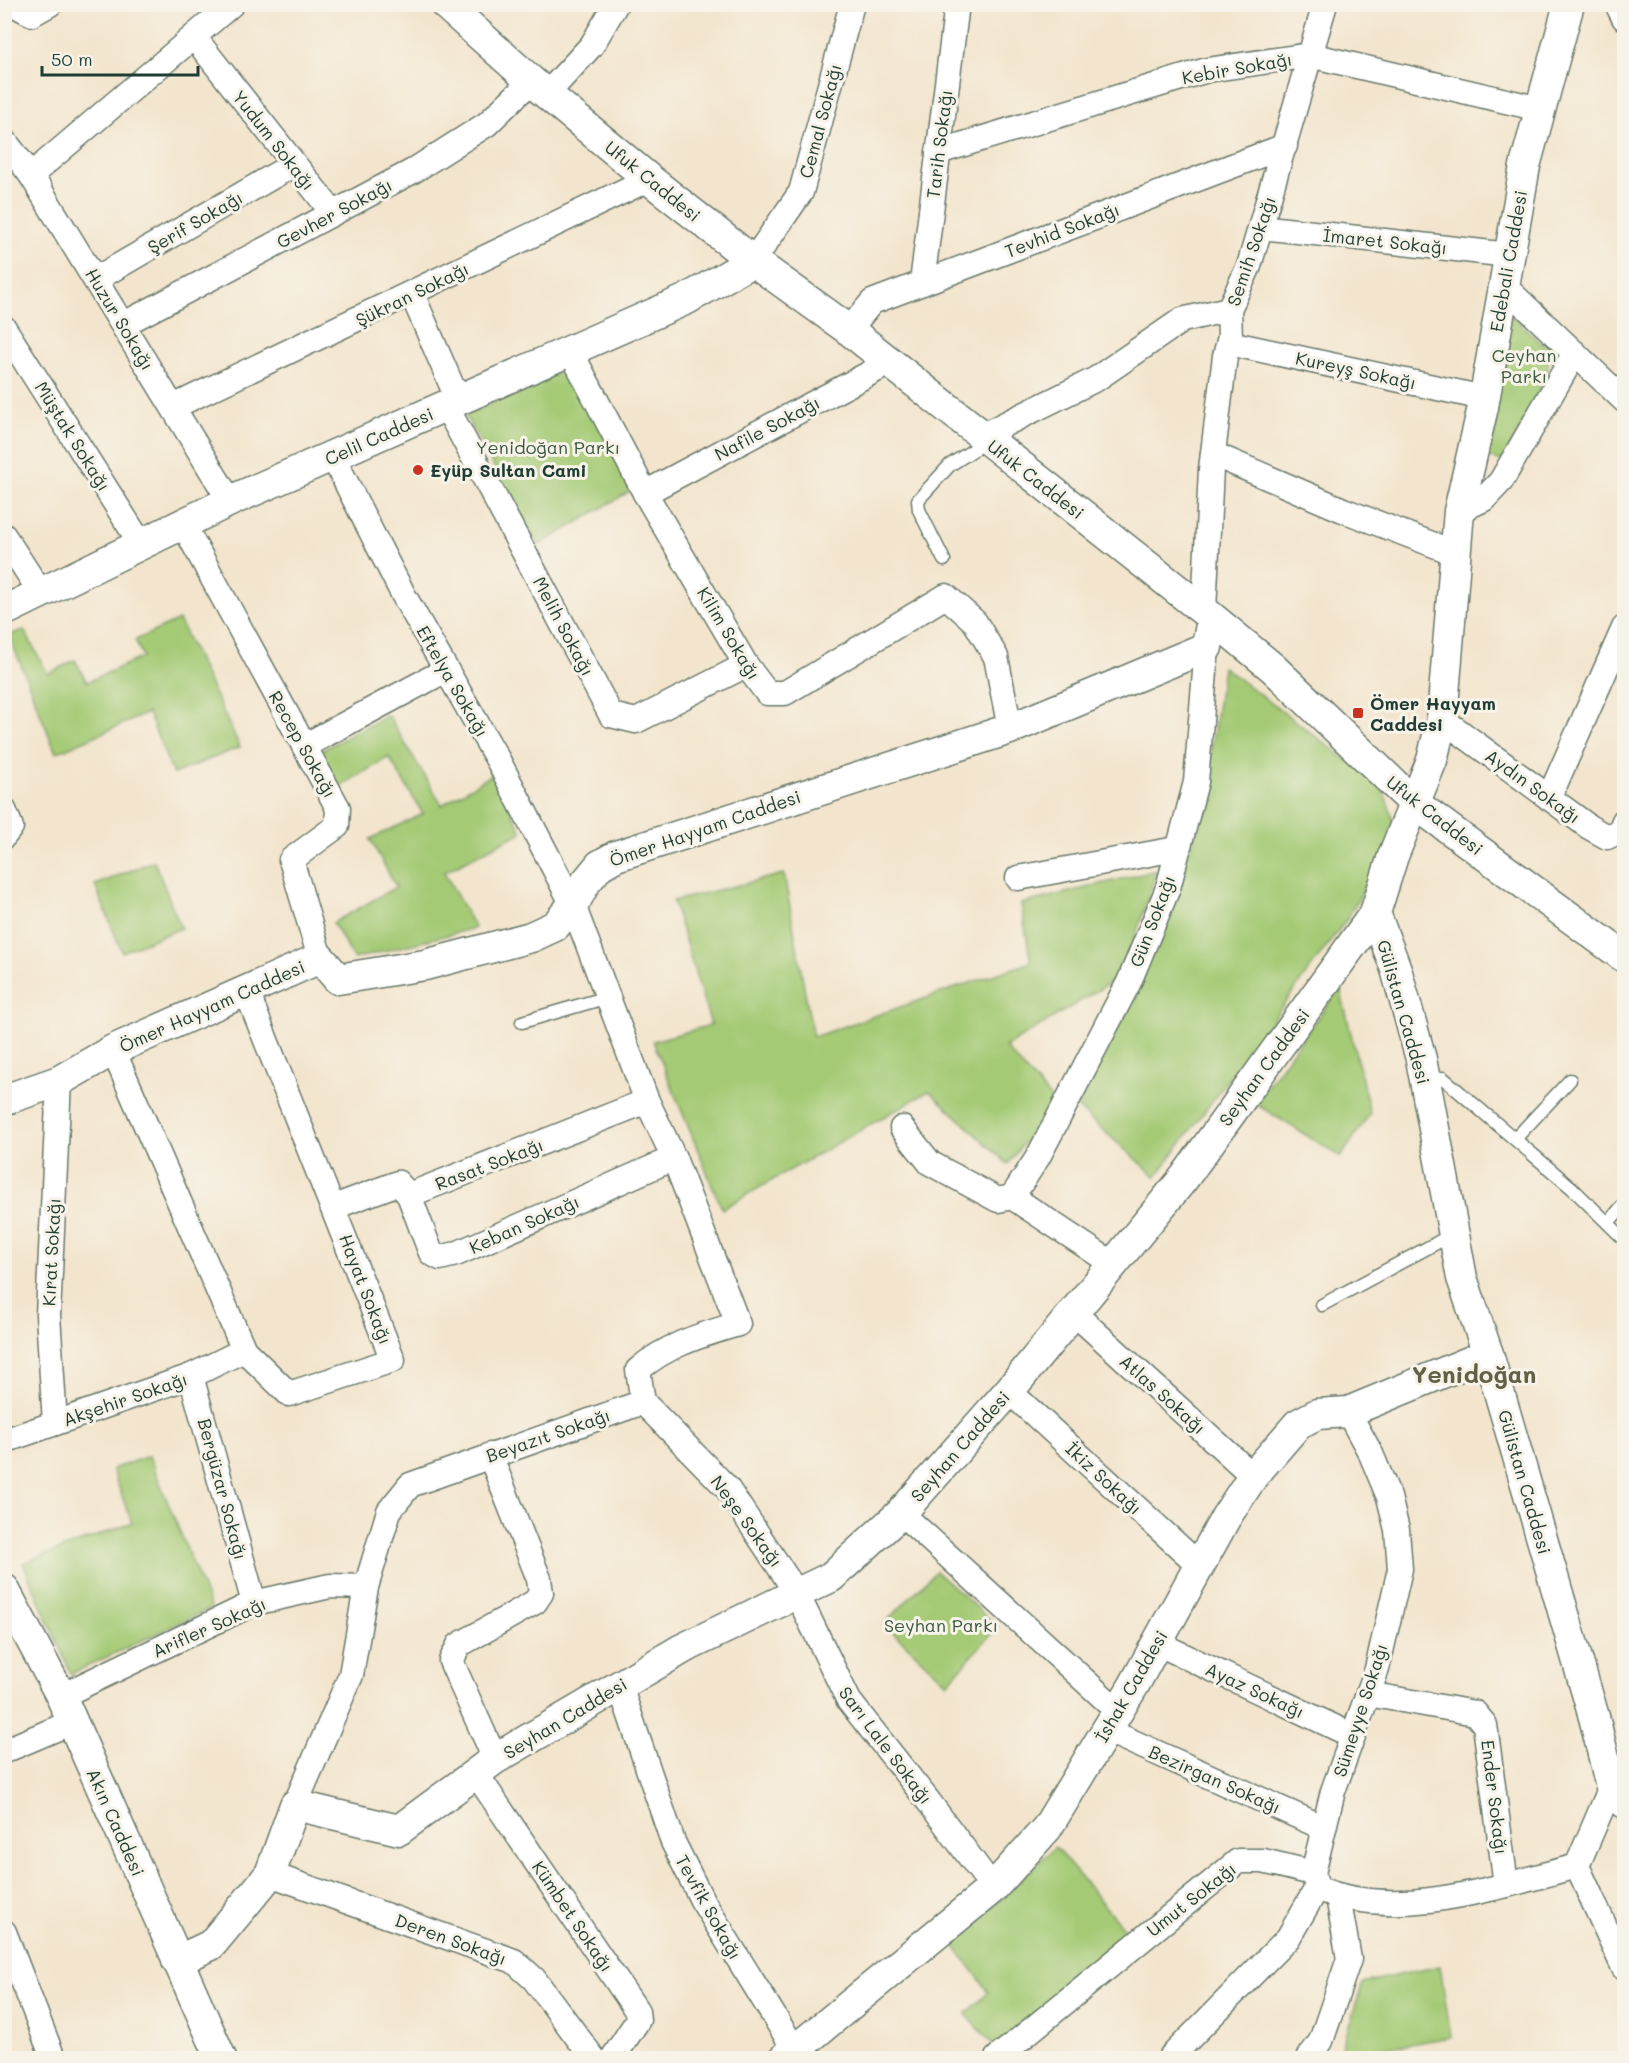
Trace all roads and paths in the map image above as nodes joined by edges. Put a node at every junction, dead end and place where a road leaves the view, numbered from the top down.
1 (13, 4) edge
2 (50, 4) edge
3 (232, 4) edge
4 (445, 4) edge
5 (616, 4) edge
6 (852, 4) edge
7 (957, 4) edge
8 (1325, 4) edge
9 (1569, 4) edge
10 (1617, 4) edge
11 (1624, 18) edge
12 (194, 37) junction
13 (1311, 55) junction
14 (539, 87) junction
15 (1540, 109) junction
16 (4, 140) edge
17 (1285, 146) junction
18 (938, 152) junction
19 (294, 164) junction
20 (31, 175) junction
21 (649, 179) junction
22 (333, 213) junction
23 (1261, 227) junction
24 (1509, 255) junction
25 (753, 261) junction
26 (96, 279) junction
27 (922, 283) junction
28 (1504, 286) junction
29 (412, 294) junction
30 (1229, 309) junction
31 (124, 324) junction
32 (4, 328) edge
33 (849, 330) junction
34 (1229, 343) junction
35 (571, 352) junction
36 (1575, 353) junction
37 (889, 363) junction
38 (1484, 398) junction
39 (1624, 400) edge
40 (452, 403) junction
41 (175, 406) junction
42 (984, 438) junction
43 (1213, 454) junction
44 (333, 457) junction
45 (645, 493) junction
46 (230, 501) junction
47 (1459, 511) junction
48 (183, 524) junction
49 (4, 536) edge
50 (141, 544) junction
51 (1455, 553) junction
52 (944, 560) dead end
53 (41, 593) junction
54 (4, 611) edge
55 (1208, 626) junction
56 (1624, 628) edge
57 (746, 664) junction
58 (446, 669) junction
59 (1442, 719) junction
60 (1010, 729) junction
61 (304, 746) junction
62 (1549, 798) junction
63 (1414, 803) junction
64 (4, 810) edge
65 (1624, 821) edge
66 (4, 836) edge
67 (1176, 849) junction
68 (1018, 878) dead end
69 (573, 905) junction
70 (1375, 913) junction
71 (1624, 957) edge
72 (320, 958) junction
73 (246, 990) junction
74 (608, 997) junction
75 (522, 1022) dead end
76 (113, 1050) junction
77 (1443, 1078) dead end
78 (1570, 1080) dead end
79 (59, 1081) junction
80 (4, 1100) edge
81 (647, 1101) junction
82 (902, 1128) dead end
83 (1515, 1139) junction
84 (674, 1158) junction
85 (409, 1195) junction
86 (1012, 1197) junction
87 (1624, 1204) edge
88 (334, 1207) junction
89 (1608, 1223) junction
90 (1453, 1234) junction
91 (1624, 1239) edge
92 (1113, 1264) junction
93 (1322, 1305) dead end
94 (1073, 1312) junction
95 (244, 1350) junction
96 (1488, 1354) junction
97 (191, 1376) junction
98 (1009, 1391) junction
99 (643, 1402) junction
100 (1348, 1412) junction
101 (55, 1424) junction
102 (4, 1441) edge
103 (490, 1455) junction
104 (1253, 1476) junction
105 (902, 1513) junction
106 (1199, 1565) junction
107 (366, 1587) junction
108 (4, 1589) edge
109 (796, 1592) junction
110 (254, 1603) junction
111 (1156, 1643) junction
112 (620, 1686) junction
113 (1368, 1694) junction
114 (66, 1709) junction
115 (1112, 1720) junction
116 (1353, 1736) junction
117 (4, 1752) edge
118 (486, 1767) junction
119 (1618, 1795) edge
120 (296, 1805) junction
121 (1324, 1828) junction
122 (1577, 1866) junction
123 (270, 1874) junction
124 (1506, 1885) junction
125 (1323, 1886) junction
126 (993, 1888) junction
127 (4, 1932) edge
128 (177, 1961) junction
129 (1624, 1968) edge
130 (790, 2054) edge
131 (52, 2058) edge
132 (221, 2058) edge
133 (593, 2058) edge
134 (613, 2058) edge
135 (997, 2058) edge
136 (1170, 2058) edge
137 (1310, 2058) edge

1 - 2 street
3 - 12 street
4 - 14 street, Ufuk Caddesi
5 - 14 street, Gevher Sokağı
6 - 25 street, Cemal Sokağı
7 - 18 street, Tarih Sokağı
8 - 13 street, Semih Sokağı
9 - 15 street, Edebali Caddesi
10 - 11 street
12 - 19 street, Yudum Sokağı
12 - 20 street
13 - 15 street, Kebir Sokağı
13 - 17 street, Semih Sokağı
13 - 18 street, Kebir Sokağı
14 - 21 street, Ufuk Caddesi
14 - 22 street, Gevher Sokağı
15 - 24 street, Edebali Caddesi
16 - 20 street, Huzur Sokağı
17 - 23 street, Semih Sokağı
17 - 27 street, Tevhid Sokağı
18 - 27 street, Tarih Sokağı
19 - 22 street, Yudum Sokağı
19 - 26 street, Şerif Sokağı
20 - 26 street, Huzur Sokağı
21 - 25 street, Ufuk Caddesi
21 - 29 street, Şükran Sokağı
22 - 31 street, Gevher Sokağı
23 - 24 street, İmaret Sokağı
23 - 30 street, Semih Sokağı
24 - 28 street, Edebali Caddesi
25 - 33 street, Ufuk Caddesi
25 - 35 street, Celil Caddesi
26 - 31 street, Huzur Sokağı
27 - 33 street, Tevhid Sokağı
28 - 36 street
28 - 38 street, Edebali Caddesi
29 - 40 street, Melih Sokağı
29 - 41 street, Şükran Sokağı
30 - 34 street, Semih Sokağı
30 - 42 street
31 - 41 street, Huzur Sokağı
32 - 50 street, Müştak Sokağı
33 - 37 street, Ufuk Caddesi
34 - 38 street, Kureyş Sokağı
34 - 43 street, Semih Sokağı
35 - 40 street, Celil Caddesi
35 - 45 street, Kilim Sokağı
36 - 39 street
36 - 47 street
37 - 42 street, Ufuk Caddesi
37 - 45 street, Nafile Sokağı
38 - 47 street, Edebali Caddesi
40 - 44 street, Celil Caddesi
40 - 57 street, Melih Sokağı
41 - 46 street, Huzur Sokağı
42 - 52 lane
42 - 55 street, Ufuk Caddesi
43 - 51 street
43 - 55 street, Semih Sokağı
44 - 46 street, Celil Caddesi
44 - 58 street, Eftelya Sokağı
45 - 57 street, Kilim Sokağı
46 - 48 street, Celil Caddesi
47 - 51 street, Edebali Caddesi
48 - 50 street, Celil Caddesi
48 - 61 street, Recep Sokağı
49 - 53 street
50 - 53 street, Celil Caddesi
51 - 59 street, Edebali Caddesi
53 - 54 street, Celil Caddesi
55 - 60 street, Ömer Hayyam Caddesi
55 - 63 street, Ufuk Caddesi
55 - 67 street, Gün Sokağı
56 - 62 street
57 - 60 street, Kilim Sokağı
58 - 61 street
58 - 69 street, Eftelya Sokağı
59 - 62 street, Aydın Sokağı
59 - 63 street, Edebali Caddesi
60 - 69 street, Ömer Hayyam Caddesi
61 - 72 street, Recep Sokağı
62 - 65 street, Aydın Sokağı
63 - 70 street, Seyhan Caddesi
63 - 71 street, Ufuk Caddesi
64 - 66 street
67 - 68 street
67 - 86 street, Gün Sokağı
69 - 72 street, Ömer Hayyam Caddesi
69 - 74 street
70 - 90 street, Gülistan Caddesi
70 - 92 street, Seyhan Caddesi
72 - 73 street, Ömer Hayyam Caddesi
73 - 76 street, Ömer Hayyam Caddesi
73 - 88 street, Hayat Sokağı
74 - 75 lane
74 - 81 street
76 - 79 street, Ömer Hayyam Caddesi
76 - 95 street, Hayat Sokağı
77 - 83 lane
78 - 83 lane
79 - 80 street, Ömer Hayyam Caddesi
79 - 101 street, Kırat Sokağı
81 - 84 street
81 - 85 street, Rasat Sokağı
82 - 86 street
83 - 89 lane
84 - 85 street, Keban Sokağı
84 - 99 street
85 - 88 street
86 - 92 street
87 - 89 lane
88 - 95 street, Hayat Sokağı
89 - 91 lane
90 - 93 lane
90 - 96 street, Gülistan Caddesi
92 - 94 street, Seyhan Caddesi
94 - 98 street, Seyhan Caddesi
94 - 104 street, Atlas Sokağı
95 - 97 street, Akşehir Sokağı
96 - 100 street, İshak Caddesi
96 - 119 street, Gülistan Caddesi
97 - 101 street, Akşehir Sokağı
97 - 110 street, Bergüzar Sokağı
98 - 105 street, Seyhan Caddesi
98 - 106 street, İkiz Sokağı
99 - 103 street, Beyazıt Sokağı
99 - 109 street, Neşe Sokağı
100 - 104 street, İshak Caddesi
100 - 113 street, Sümeyye Sokağı
101 - 102 street, Akşehir Sokağı
103 - 107 street, Beyazıt Sokağı
103 - 118 street, Kümbet Sokağı
104 - 106 street, İshak Caddesi
105 - 109 street, Seyhan Caddesi
105 - 115 street, Bezirgan Sokağı
106 - 111 street, İshak Caddesi
107 - 110 street, Arifler Sokağı
107 - 120 street, Beyazıt Sokağı
108 - 114 street, Akın Caddesi
109 - 112 street, Seyhan Caddesi
109 - 126 street, Sarı Lale Sokağı
110 - 114 street, Arifler Sokağı
111 - 115 street, İshak Caddesi
111 - 116 street, Ayaz Sokağı
112 - 118 street, Seyhan Caddesi
112 - 130 street, Tevfik Sokağı
113 - 116 street, Sümeyye Sokağı
113 - 124 street, Ender Sokağı
114 - 117 street, Arifler Sokağı
114 - 128 street, Akın Caddesi
115 - 121 street, Bezirgan Sokağı
115 - 126 street, İshak Caddesi
116 - 121 street, Sümeyye Sokağı
118 - 120 street, Seyhan Caddesi
118 - 134 street, Kümbet Sokağı
119 - 122 street
120 - 123 street, Beyazıt Sokağı
121 - 125 street, Sümeyye Sokağı
122 - 124 street, Umut Sokağı
122 - 129 street
123 - 128 street, Beyazıt Sokağı
123 - 133 street, Deren Sokağı
124 - 125 street, Umut Sokağı
125 - 135 street, Umut Sokağı
125 - 136 street
125 - 137 street
126 - 130 street, İshak Caddesi
127 - 131 street
128 - 132 street, Akın Caddesi

